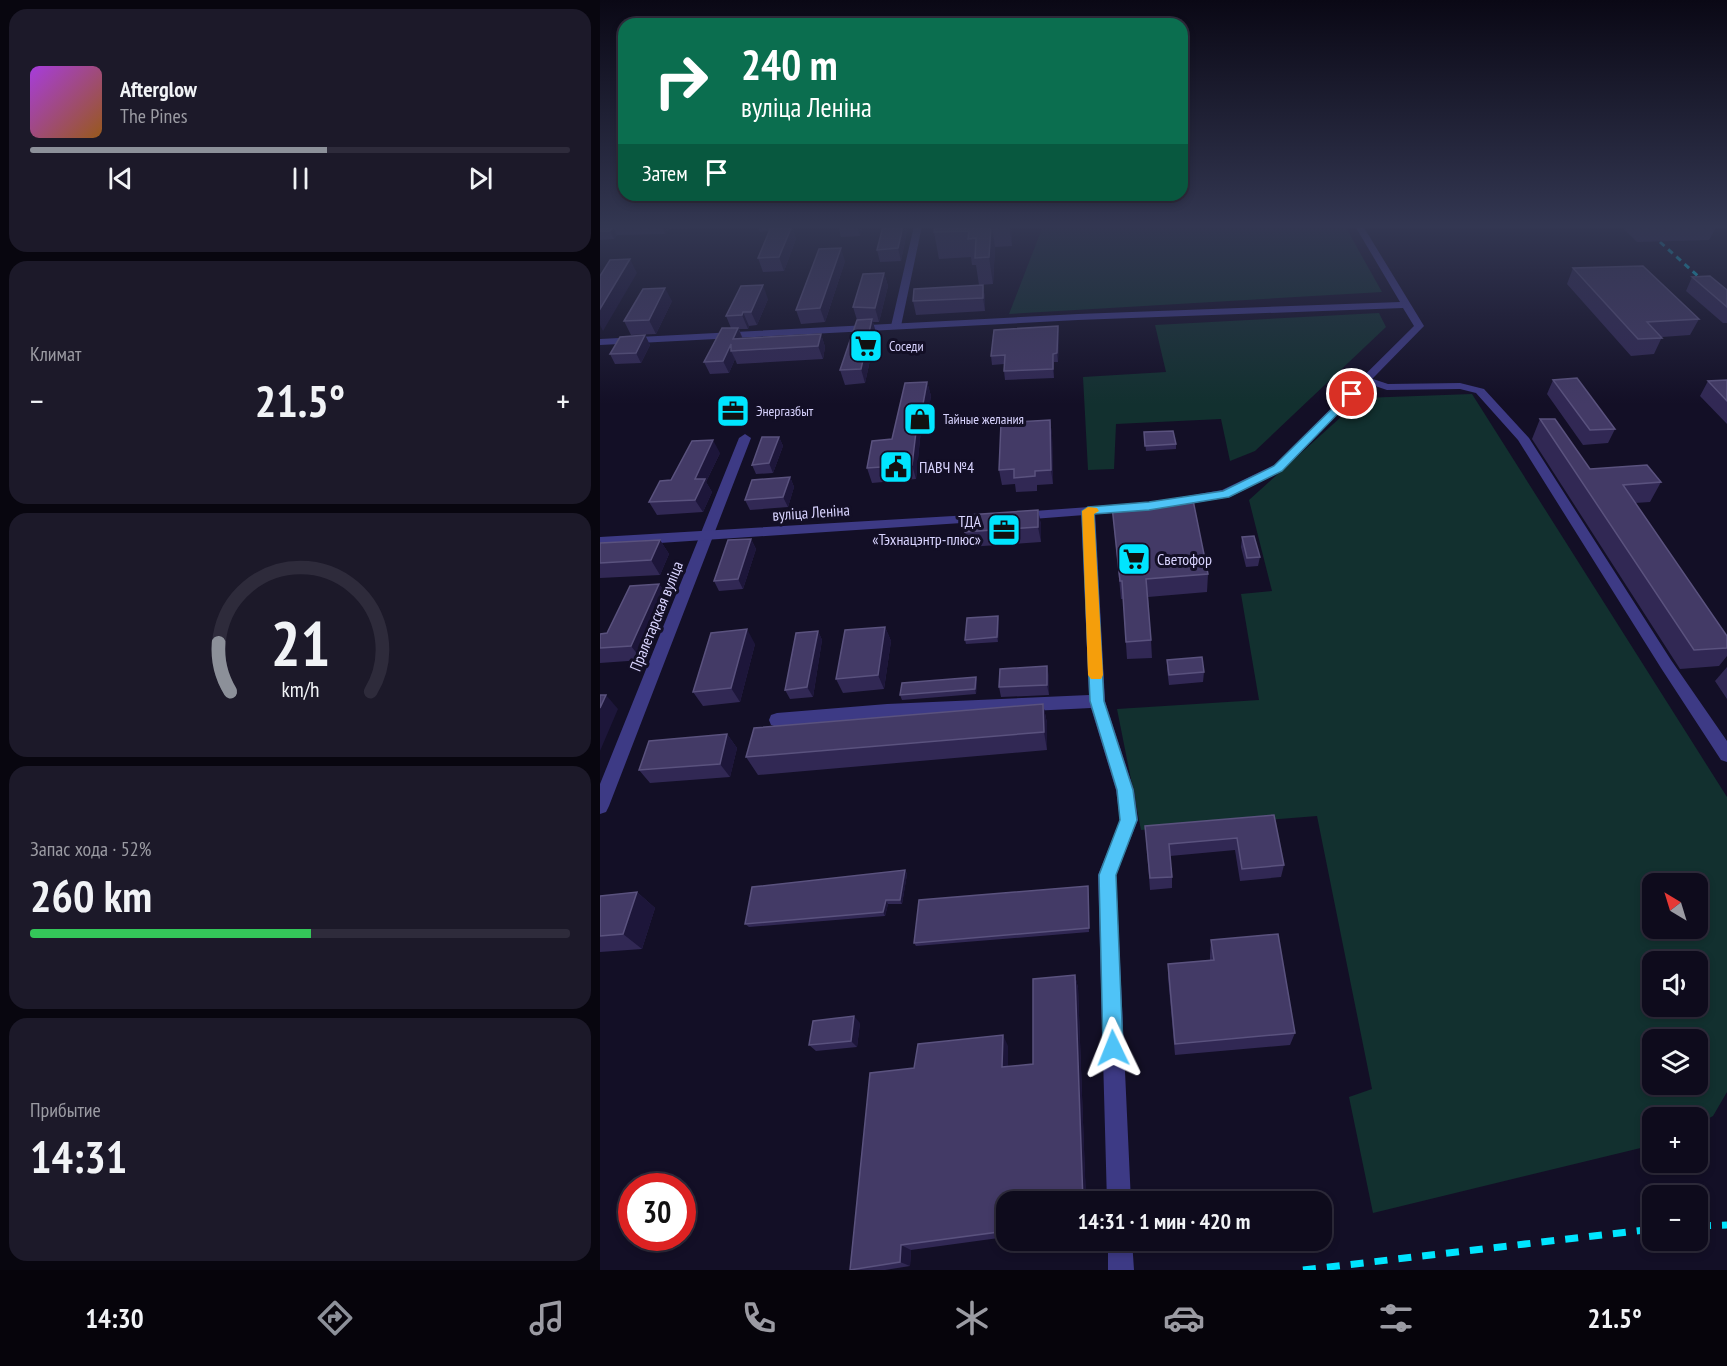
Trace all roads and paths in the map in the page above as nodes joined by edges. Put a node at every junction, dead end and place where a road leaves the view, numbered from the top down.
1 (905, 285) edge
2 (1394, 285) edge
3 (1406, 305) junction
4 (896, 326) junction
5 (600, 342) edge
6 (1367, 380) junction
7 (745, 438) dead end
8 (1088, 511) junction
9 (707, 535) junction
10 (600, 542) edge
11 (1097, 701) junction
12 (777, 720) dead end
13 (1727, 755) edge
14 (600, 807) edge
15 (1119, 1191) edge
16 (1120, 1251) edge
17 (1121, 1270) edge

1 - 4 street
2 - 3 street
3 - 4 street
3 - 6 street, вуліца Леніна
4 - 5 street
6 - 8 street, вуліца Леніна
6 - 13 street
7 - 9 street, Пралетарская вуліца
8 - 9 street, вуліца Леніна
8 - 11 street
9 - 10 street, вуліца Леніна
9 - 14 street, Пралетарская вуліца
11 - 12 street
11 - 15 street
16 - 17 street

